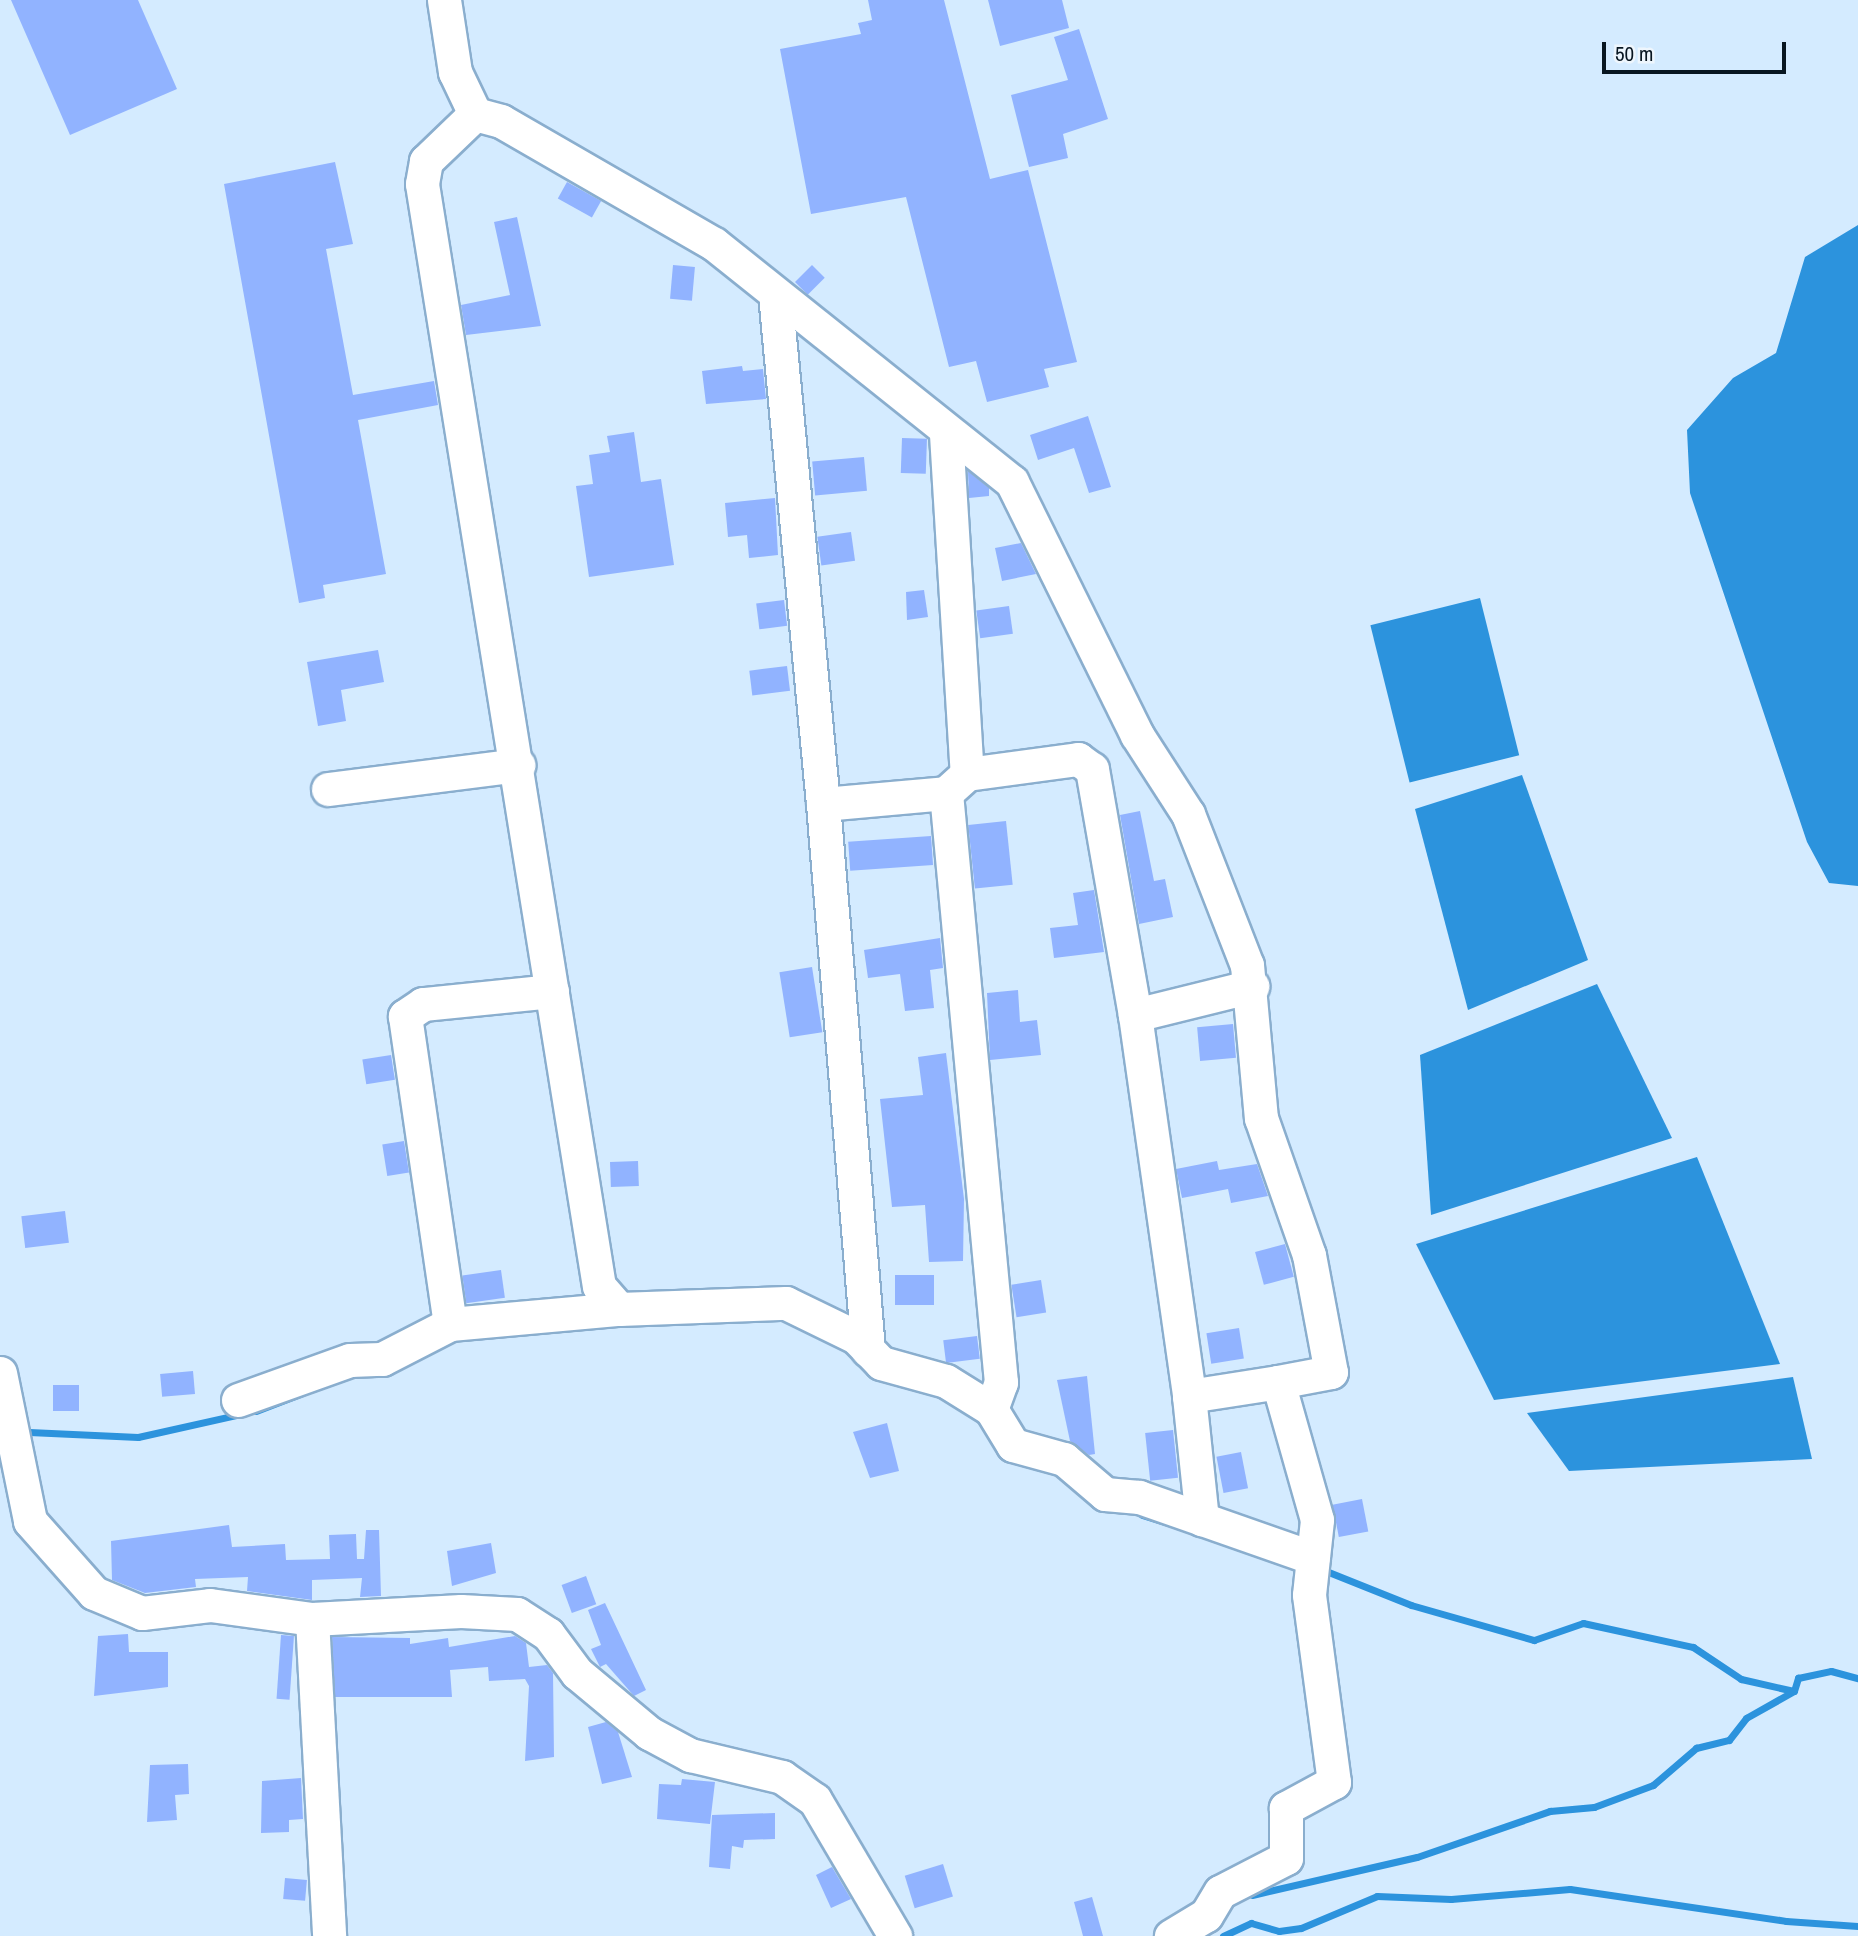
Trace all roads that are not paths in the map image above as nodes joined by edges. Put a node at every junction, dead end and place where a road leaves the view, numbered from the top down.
1 (444, 0) edge
2 (475, 114) junction
3 (775, 294) junction
4 (946, 434) junction
5 (518, 765) junction
6 (957, 784) junction
7 (328, 789) dead end
8 (823, 804) junction
9 (1252, 986) junction
10 (552, 991) junction
11 (1135, 1015) junction
12 (619, 1309) junction
13 (450, 1324) junction
14 (868, 1350) junction
15 (0, 1373) edge
16 (1278, 1382) junction
17 (1189, 1396) junction
18 (238, 1400) dead end
19 (991, 1409) junction
20 (1202, 1519) junction
21 (1312, 1558) junction
22 (312, 1619) junction
23 (329, 1936) edge
24 (895, 1936) edge
25 (1171, 1936) edge

1 - 2 street
2 - 3 street
2 - 5 street
3 - 4 street
3 - 8 street
4 - 6 street
4 - 9 street
5 - 7 street
5 - 10 street
6 - 8 street
6 - 11 street
6 - 19 street
8 - 14 street
9 - 11 street
9 - 16 street
10 - 12 street
10 - 13 street
11 - 17 street
12 - 13 street
12 - 14 street
13 - 18 street
14 - 19 street
15 - 22 street
16 - 17 street
16 - 21 street
17 - 20 street
19 - 20 street
20 - 21 street
21 - 25 street
22 - 23 street
22 - 24 street

